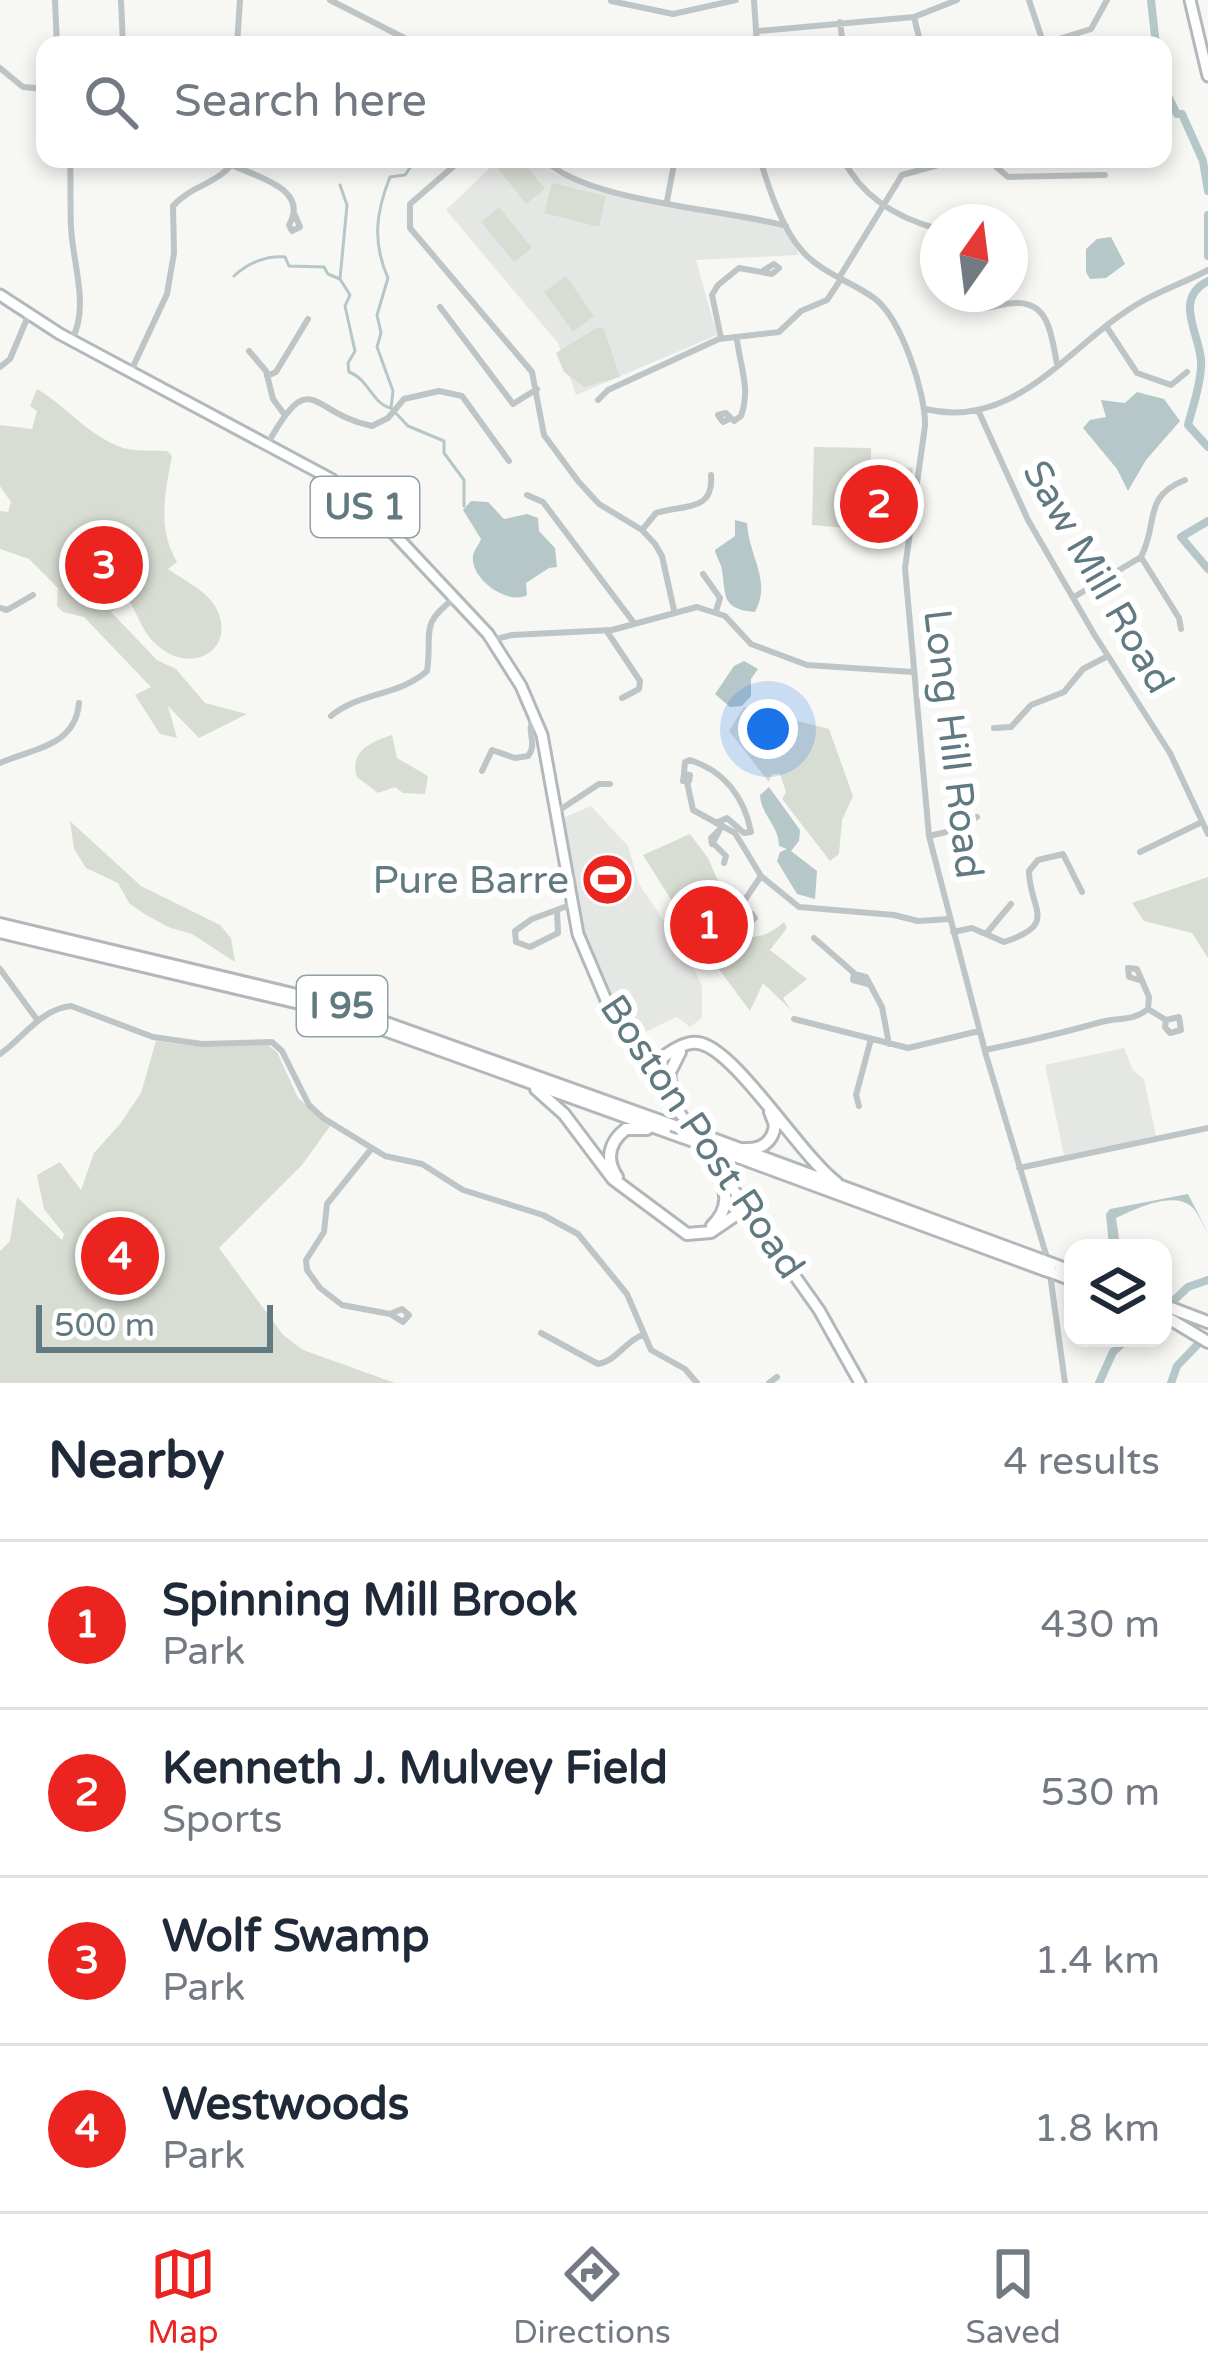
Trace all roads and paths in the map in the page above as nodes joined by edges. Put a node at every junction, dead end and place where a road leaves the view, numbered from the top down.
1 (55, 0) edge
2 (121, 0) edge
3 (240, 0) edge
4 (330, 0) edge
5 (736, 0) edge
6 (754, 0) edge
7 (957, 0) edge
8 (1029, 0) edge
9 (1107, 0) edge
10 (1190, 0) edge
11 (611, 2) edge
12 (914, 17) junction
13 (840, 22) junction
14 (758, 32) junction
15 (57, 36) edge
16 (123, 36) edge
17 (238, 36) edge
18 (400, 36) edge
19 (758, 36) edge
20 (842, 36) edge
21 (919, 36) edge
22 (1041, 36) edge
23 (1070, 36) edge
24 (0, 68) edge
25 (1208, 76) edge
26 (36, 88) edge
27 (70, 168) edge
28 (227, 168) edge
29 (244, 168) edge
30 (450, 168) edge
31 (557, 168) edge
32 (674, 168) edge
33 (764, 168) edge
34 (848, 168) edge
35 (927, 168) edge
36 (998, 168) edge
37 (1105, 175) dead end
38 (668, 201) junction
39 (883, 205) junction
40 (295, 215) dead end
41 (920, 221) edge
42 (787, 226) junction
43 (764, 270) dead end
44 (1208, 270) edge
45 (840, 278) junction
46 (0, 295) edge
47 (440, 307) dead end
48 (1028, 307) edge
49 (29, 313) junction
50 (308, 319) dead end
51 (1107, 328) junction
52 (722, 339) junction
53 (72, 340) junction
54 (737, 340) junction
55 (249, 351) dead end
56 (1057, 364) junction
57 (0, 367) edge
58 (131, 371) junction
59 (1187, 372) dead end
60 (267, 376) junction
61 (537, 389) junction
62 (598, 400) dead end
63 (925, 409) junction
64 (978, 410) junction
65 (938, 413) junction
66 (284, 414) junction
67 (729, 419) dead end
68 (925, 420) junction
69 (268, 445) junction
70 (509, 461) dead end
71 (711, 476) dead end
72 (1185, 480) dead end
73 (526, 495) dead end
74 (642, 530) junction
75 (1141, 557) junction
76 (703, 574) dead end
77 (33, 595) dead end
78 (455, 597) junction
79 (1074, 598) junction
80 (0, 608) edge
81 (674, 610) junction
82 (716, 611) junction
83 (634, 622) junction
84 (1181, 629) dead end
85 (606, 630) junction
86 (493, 640) junction
87 (1108, 656) junction
88 (913, 672) junction
89 (622, 698) dead end
90 (79, 703) dead end
91 (331, 716) dead end
92 (536, 716) junction
93 (994, 728) dead end
94 (0, 763) edge
95 (482, 771) dead end
96 (610, 784) dead end
97 (555, 813) junction
98 (977, 817) dead end
99 (1202, 822) junction
100 (719, 826) junction
101 (1208, 834) edge
102 (929, 836) junction
103 (1140, 852) dead end
104 (724, 863) dead end
105 (761, 876) junction
106 (1082, 892) dead end
107 (570, 904) junction
108 (1010, 904) dead end
109 (557, 911) junction
110 (748, 915) dead end
111 (950, 919) junction
112 (0, 928) edge
113 (953, 932) junction
114 (986, 934) junction
115 (814, 938) dead end
116 (0, 969) edge
117 (1138, 980) dead end
118 (1148, 1010) junction
119 (794, 1019) dead end
120 (1166, 1020) dead end
121 (38, 1021) junction
122 (979, 1030) junction
123 (871, 1039) junction
124 (889, 1044) junction
125 (985, 1050) junction
126 (680, 1052) junction
127 (0, 1054) edge
128 (651, 1072) junction
129 (513, 1075) junction
130 (673, 1102) junction
131 (859, 1106) dead end
132 (1208, 1128) edge
133 (682, 1137) junction
134 (716, 1145) junction
135 (372, 1148) junction
136 (1019, 1168) junction
137 (718, 1169) junction
138 (878, 1203) junction
139 (744, 1205) junction
140 (712, 1227) junction
141 (1049, 1267) junction
142 (1064, 1273) edge
143 (1172, 1313) edge
144 (390, 1314) dead end
145 (1172, 1317) edge
146 (1205, 1322) edge
147 (541, 1333) dead end
148 (642, 1335) junction
149 (1208, 1342) edge
150 (777, 1377) dead end
151 (697, 1383) edge
152 (769, 1383) edge
153 (860, 1383) edge
154 (1065, 1383) edge

1 - 15 street
2 - 16 street
3 - 17 street
4 - 18 street
5 - 11 street
6 - 14 street
7 - 12 street
8 - 22 street
9 - 23 street
10 - 25 main road
12 - 13 street
12 - 21 street
13 - 14 street
13 - 20 street
14 - 19 street
24 - 26 street
27 - 53 street
28 - 58 street
29 - 40 street
30 - 61 street
31 - 38 street
32 - 38 street
33 - 42 street, Long Hill Road
34 - 39 street
35 - 39 street
36 - 37 street
38 - 42 street
39 - 41 street
39 - 45 street
42 - 45 street, Long Hill Road
43 - 52 street
44 - 51 street
45 - 54 street
45 - 63 street, Long Hill Road
46 - 49 main road, Boston Post Road / US 1
47 - 61 street
48 - 56 street
49 - 53 main road, Boston Post Road / US 1
49 - 57 street
50 - 60 street
51 - 56 street
51 - 59 street
52 - 54 street
52 - 62 street
53 - 58 main road, Boston Post Road / US 1
54 - 67 street
55 - 60 street
56 - 64 street
58 - 69 main road, Boston Post Road / US 1
60 - 66 street
61 - 74 street
63 - 65 street
63 - 68 street, Long Hill Road
64 - 65 street
64 - 79 street, Saw Mill Road
65 - 68 street
66 - 69 street
66 - 70 street
68 - 88 street, Long Hill Road
69 - 78 main road, Boston Post Road / US 1
71 - 74 street
72 - 75 street
73 - 83 street
74 - 81 street
75 - 79 street
75 - 84 street
76 - 82 street
77 - 80 street
78 - 86 main road, Boston Post Road / US 1
78 - 91 street
79 - 87 street, Saw Mill Road
81 - 82 street
81 - 83 street
82 - 88 street
83 - 85 street
85 - 86 street
85 - 89 street
86 - 92 main road, Boston Post Road / US 1
87 - 93 street
87 - 99 street, Saw Mill Road
88 - 102 street, Long Hill Road
90 - 94 street
92 - 95 street
92 - 97 main road, Boston Post Road / US 1
96 - 97 street
97 - 107 main road, Boston Post Road / US 1
98 - 102 street
99 - 101 street, Saw Mill Road
99 - 103 street
100 - 100 street
100 - 104 street
100 - 105 street
102 - 111 street, Long Hill Road
105 - 110 street
105 - 111 street
106 - 114 street
107 - 109 street
107 - 128 main road, Boston Post Road / US 1
108 - 114 street
109 - 109 street
111 - 113 street, Long Hill Road
112 - 129 highway, I 95
112 - 134 highway, I 95, bridge
113 - 114 street
113 - 122 street, Long Hill Road
115 - 124 street
116 - 121 street
117 - 118 street
118 - 120 street
118 - 125 street
119 - 123 street
121 - 127 street
121 - 135 street
122 - 124 street
122 - 125 street, Long Hill Road
123 - 124 street
123 - 131 street
125 - 136 street, Long Hill Road
126 - 128 highway
126 - 130 highway
126 - 134 highway
128 - 130 main road, Boston Post Road / US 1
128 - 138 highway
129 - 133 highway, I 95
129 - 139 highway
130 - 137 main road, Boston Post Road / US 1
132 - 136 street
133 - 134 highway, I 95, bridge
133 - 140 highway
134 - 138 highway, I 95
134 - 141 highway, I 95
135 - 144 street
135 - 148 street
136 - 154 street, Long Hill Road
137 - 139 main road, Boston Post Road / US 1
137 - 140 highway
138 - 141 highway, I 95
139 - 140 highway
139 - 153 main road, Boston Post Road / US 1
141 - 142 highway, I 95
143 - 146 highway
145 - 149 highway
147 - 148 street
148 - 151 street
150 - 152 street

